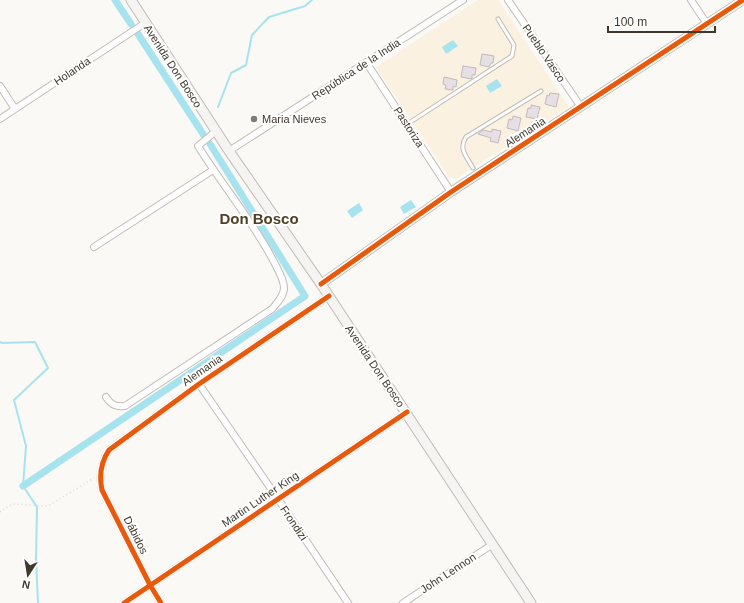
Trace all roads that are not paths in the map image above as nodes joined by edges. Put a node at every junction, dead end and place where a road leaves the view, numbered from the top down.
1 (131, 0) edge
2 (462, 0) edge
3 (508, 0) edge
4 (691, 0) edge
5 (743, 0) edge
6 (498, 19) dead end
7 (145, 22) junction
8 (707, 24) junction
9 (366, 62) junction
10 (0, 86) edge
11 (541, 91) dead end
12 (581, 107) junction
13 (14, 109) junction
14 (0, 119) edge
15 (412, 121) dead end
16 (216, 131) junction
17 (230, 152) junction
18 (473, 168) dead end
19 (213, 170) junction
20 (451, 192) junction
21 (94, 247) dead end
22 (321, 284) junction
23 (329, 296) junction
24 (198, 384) junction
25 (106, 397) dead end
26 (407, 412) junction
27 (101, 474) joint
28 (278, 499) junction
29 (493, 544) junction
30 (150, 585) junction
31 (124, 603) edge
32 (161, 603) edge
33 (348, 603) edge
34 (403, 603) edge
35 (531, 603) edge

1 - 7 main road, Avenida Don Bosco
2 - 9 street, República de la India
3 - 12 street, Pueblo Vasco
4 - 8 street
5 - 8 street, Alemania
6 - 15 lane
7 - 13 street, Holanda
7 - 16 main road, Avenida Don Bosco
8 - 12 street, Alemania
9 - 17 street, República de la India
9 - 20 street, Pastoriza
10 - 13 street
11 - 18 lane
12 - 20 street, Alemania
13 - 14 street, Holanda
16 - 17 main road, Avenida Don Bosco
16 - 19 street
17 - 22 main road, Avenida Don Bosco
19 - 21 street
19 - 25 street, Alemania
20 - 22 street, Alemania
22 - 23 main road, Avenida Don Bosco
23 - 24 street, Alemania
23 - 26 main road, Avenida Don Bosco
24 - 27 street, Alemania
24 - 28 street, Frondizi
26 - 28 street, Martin Luther King
26 - 29 main road, Avenida Don Bosco
27 - 30 street, Dábidos
28 - 30 street, Martin Luther King
28 - 33 street, Frondizi
29 - 34 street, John Lennon
29 - 35 main road, Avenida Don Bosco
30 - 31 street, Martin Luther King
30 - 32 street, Dábidos

